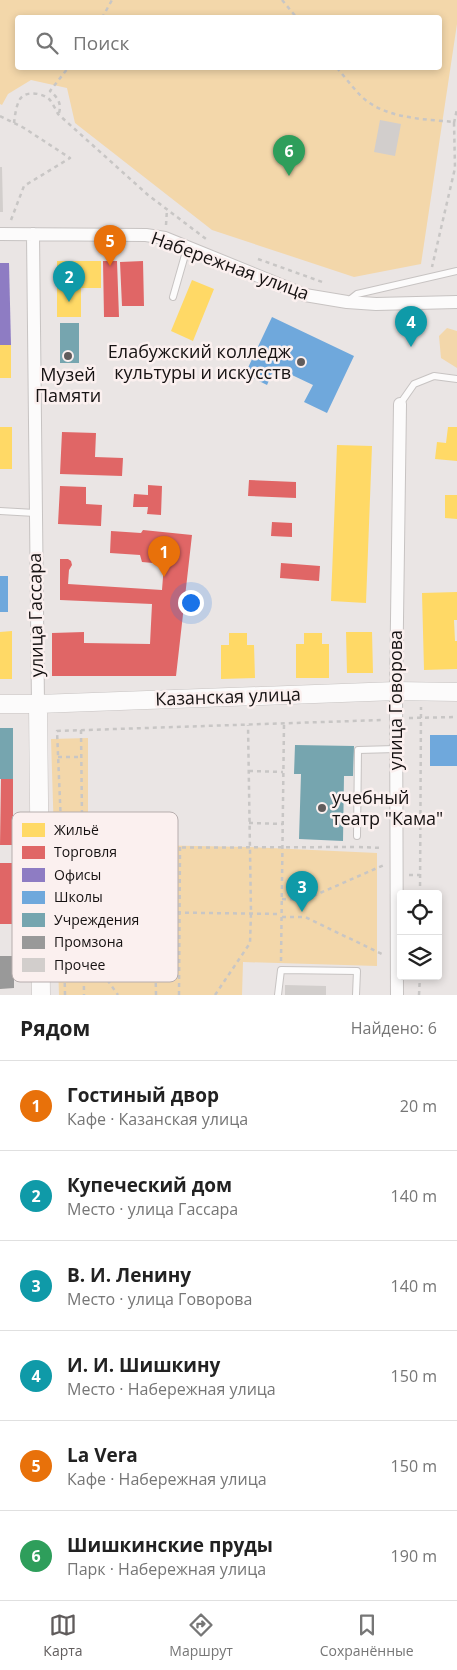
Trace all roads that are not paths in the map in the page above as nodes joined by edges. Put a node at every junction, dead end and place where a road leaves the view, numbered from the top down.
1 (3, 234) edge
2 (33, 234) junction
3 (187, 248) junction
4 (457, 271) edge
5 (173, 297) dead end
6 (347, 302) junction
7 (457, 302) edge
8 (457, 379) edge
9 (400, 404) joint
10 (0, 511) edge
11 (35, 513) junction
12 (396, 691) junction
13 (457, 692) edge
14 (0, 704) edge
15 (38, 704) junction
16 (396, 749) junction
17 (39, 812) edge
18 (357, 836) road end
19 (41, 982) edge
20 (41, 995) edge
21 (278, 995) edge
22 (356, 995) edge
23 (397, 995) edge

1 - 2 street, Набережная улица
2 - 3 street, Набережная улица
2 - 11 street, улица Гассара
3 - 5 lane
3 - 6 street, Набережная улица
4 - 6 lane
6 - 7 street, Набережная улица
8 - 9 lane
9 - 12 street, улица Говорова
10 - 11 lane
11 - 15 street, улица Гассара
12 - 13 street, Казанская улица
12 - 15 street, Казанская улица
12 - 16 street, улица Говорова
14 - 15 street, Казанская улица
15 - 17 street, улица Гассара
16 - 18 lane
16 - 23 street, улица Говорова
19 - 20 street, улица Гассара
21 - 22 lane

